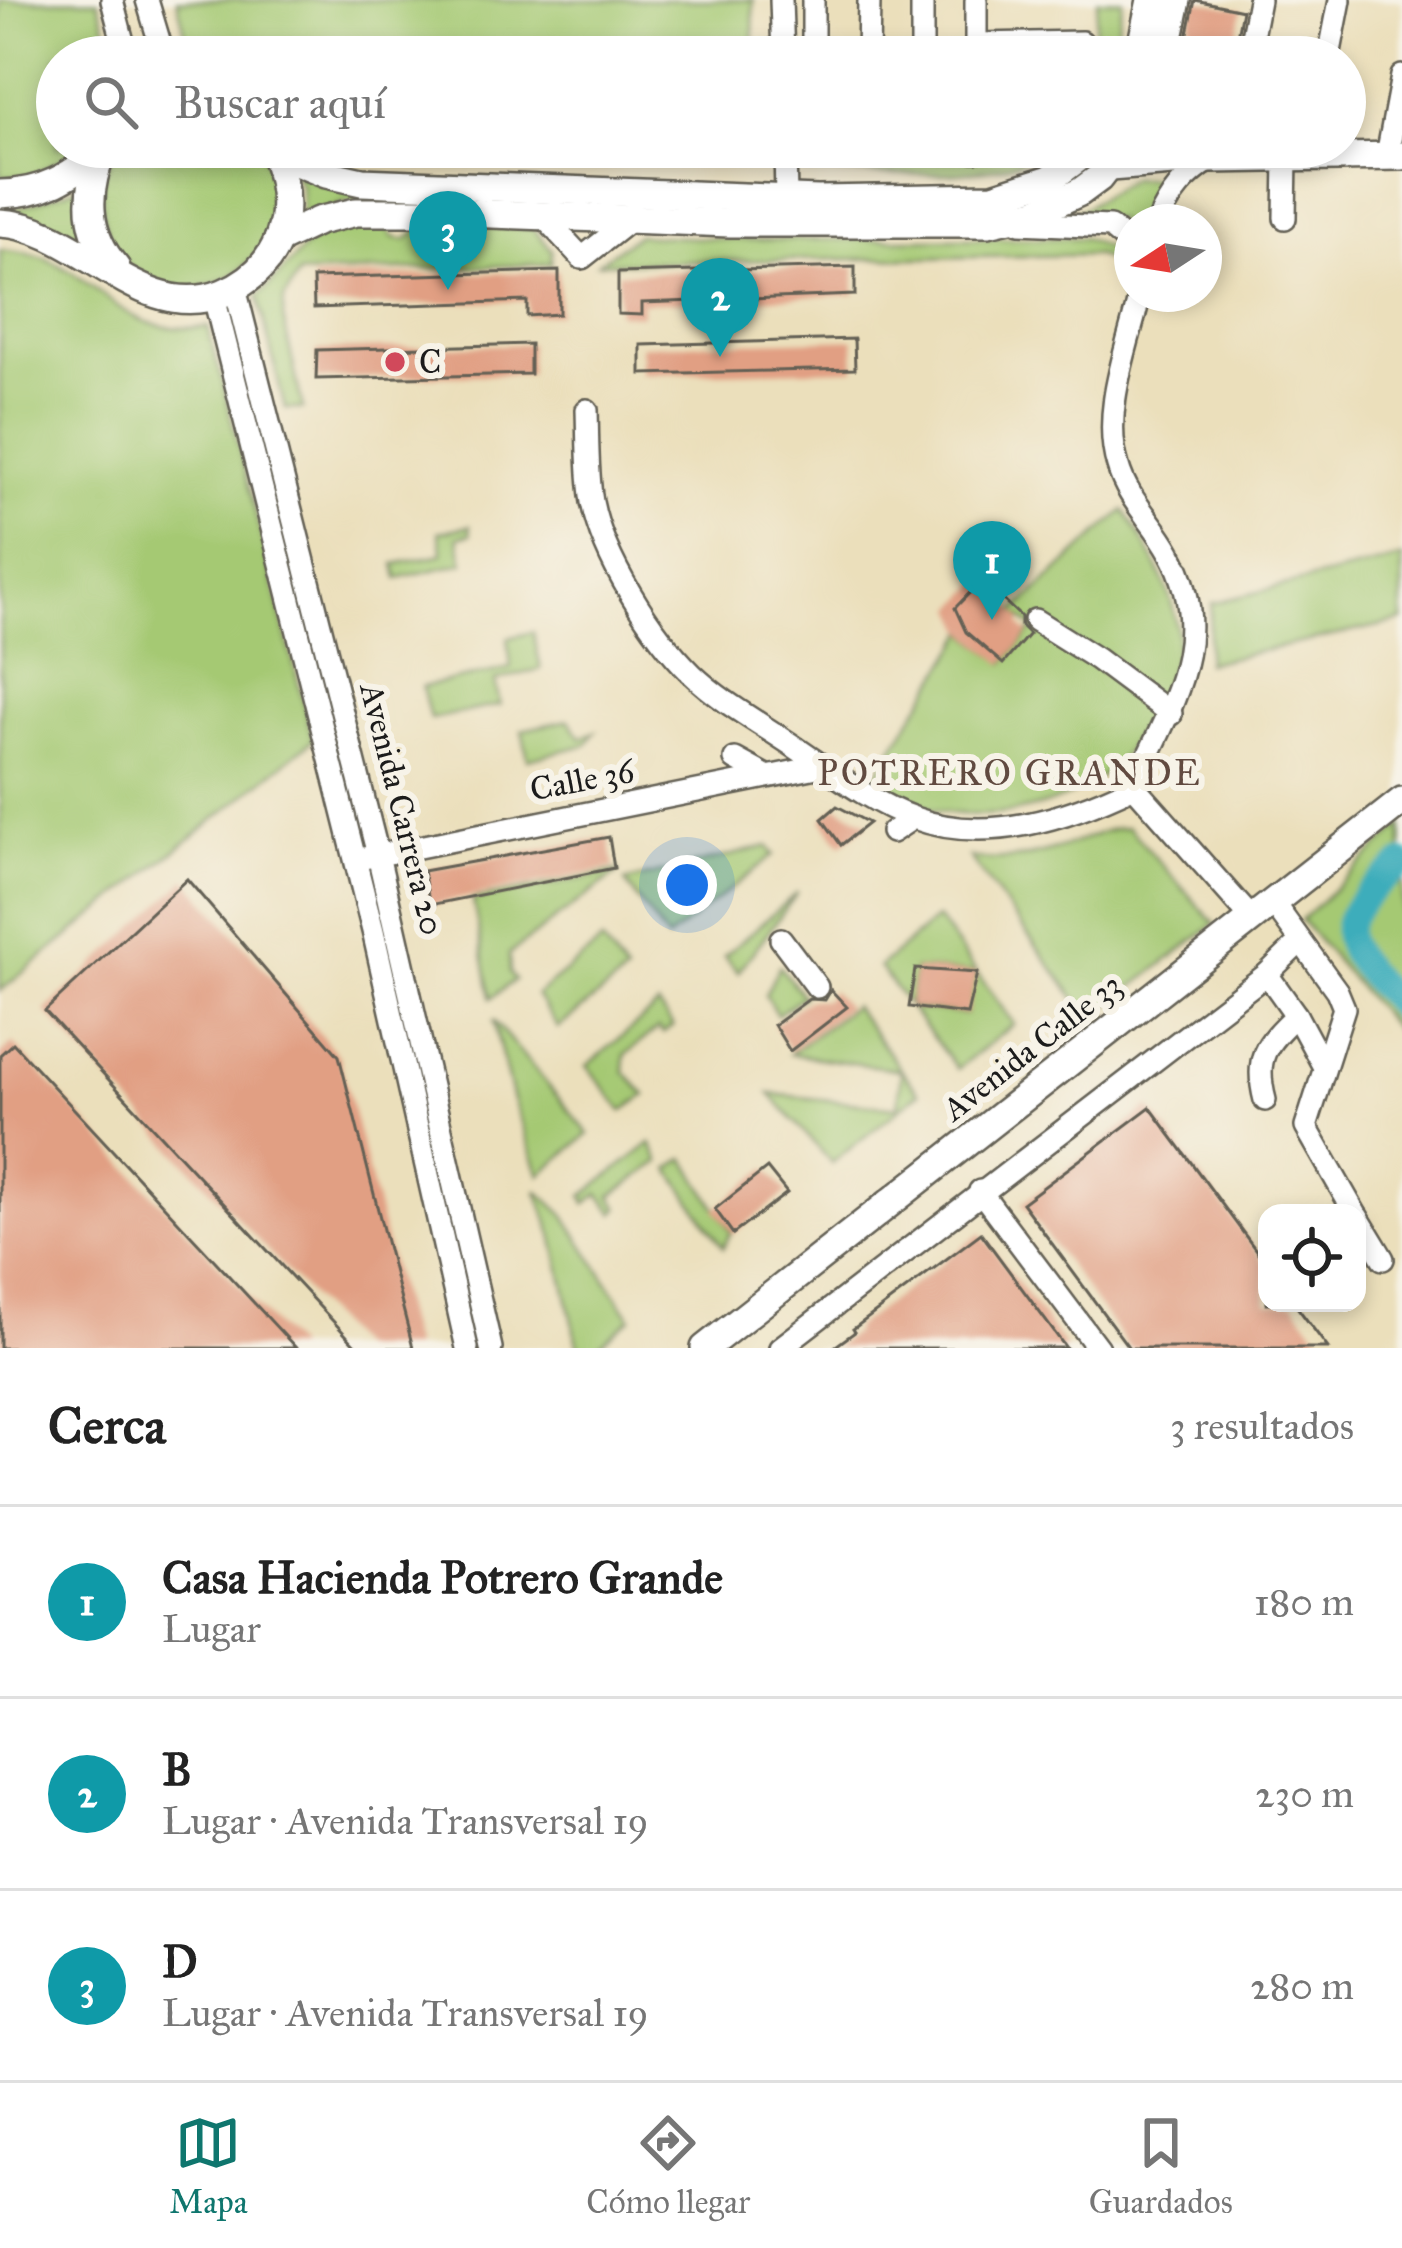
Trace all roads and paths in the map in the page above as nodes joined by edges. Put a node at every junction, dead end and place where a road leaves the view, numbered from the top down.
1 (112, 0) edge
2 (147, 0) edge
3 (781, 0) edge
4 (813, 0) edge
5 (869, 0) edge
6 (922, 0) edge
7 (976, 0) edge
8 (1151, 0) edge
9 (1177, 0) edge
10 (1259, 0) edge
11 (1340, 0) edge
12 (121, 36) edge
13 (158, 36) edge
14 (782, 36) edge
15 (813, 36) edge
16 (868, 36) edge
17 (922, 36) edge
18 (976, 36) edge
19 (1143, 36) edge
20 (1169, 36) edge
21 (1252, 36) edge
22 (1332, 36) edge
23 (1402, 76) edge
24 (1395, 156) edge
25 (80, 168) edge
26 (98, 168) edge
27 (277, 168) edge
28 (312, 168) edge
29 (785, 168) edge
30 (1071, 168) edge
31 (1098, 168) edge
32 (1191, 168) edge
33 (1290, 168) edge
34 (0, 194) edge
35 (786, 199) junction
36 (1166, 204) edge
37 (542, 215) junction
38 (1286, 218) dead end
39 (629, 221) junction
40 (988, 223) junction
41 (0, 224) edge
42 (1114, 230) edge
43 (278, 240) junction
44 (123, 276) junction
45 (224, 292) junction
46 (1130, 312) edge
47 (587, 410) dead end
48 (1035, 620) dead end
49 (1171, 714) junction
50 (735, 758) dead end
51 (835, 768) junction
52 (766, 776) junction
53 (1134, 786) junction
54 (1402, 801) edge
55 (914, 818) junction
56 (892, 832) dead end
57 (378, 855) junction
58 (355, 860) junction
59 (1263, 912) junction
60 (781, 939) dead end
61 (1300, 942) junction
62 (1267, 974) junction
63 (1323, 974) junction
64 (817, 986) dead end
65 (1291, 1006) junction
66 (1324, 1067) junction
67 (1265, 1100) dead end
68 (980, 1191) junction
69 (1349, 1204) edge
70 (1366, 1231) edge
71 (1383, 1259) dead end
72 (467, 1348) edge
73 (491, 1348) edge
74 (704, 1348) edge
75 (780, 1348) edge
76 (1098, 1348) edge

1 - 12 street
2 - 13 street
3 - 14 street
4 - 15 street
5 - 16 street
6 - 17 street
7 - 18 street
8 - 19 main road
9 - 20 main road
10 - 21 street
11 - 22 street
23 - 24 street
25 - 34 main road
26 - 44 main road
27 - 43 main road
28 - 35 main road
29 - 35 street
30 - 35 main road
31 - 40 main road
32 - 36 street
33 - 38 street
37 - 39 main road
37 - 39 street
37 - 43 main road
39 - 40 main road
40 - 42 street
41 - 44 main road
43 - 45 main road
44 - 45 main road
45 - 57 street, Avenida Carrera 20
45 - 58 street, Avenida Carrera 20
46 - 49 street
47 - 51 street
48 - 49 street
49 - 53 street
50 - 52 street
51 - 52 street, Calle 36
51 - 55 street
52 - 57 street, Calle 36
53 - 55 street
53 - 59 street
54 - 59 main road, Avenida Calle 33
55 - 56 street
57 - 58 street, Calle 36
57 - 73 street, Avenida Carrera 20
58 - 72 street, Avenida Carrera 20
59 - 61 street
59 - 74 main road, Avenida Calle 33
60 - 64 street
61 - 62 street
61 - 63 street
62 - 65 street
62 - 68 street
63 - 65 street
63 - 66 street
65 - 66 street
65 - 67 street
66 - 69 street
68 - 75 street
68 - 76 street
70 - 71 street

